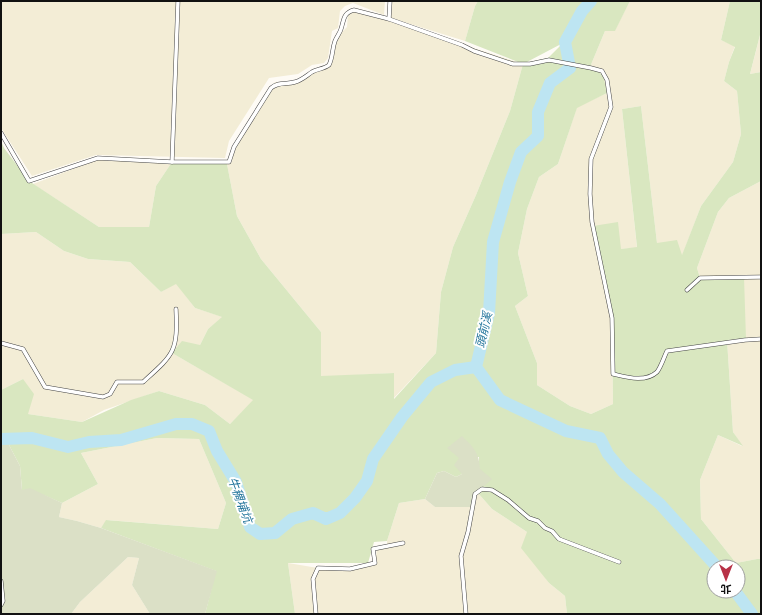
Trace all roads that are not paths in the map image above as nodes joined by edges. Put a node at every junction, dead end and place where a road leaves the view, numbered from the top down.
1 (178, 1) edge
2 (390, 1) edge
3 (389, 19) junction
4 (1, 133) edge
5 (172, 162) junction
6 (761, 277) edge
7 (687, 290) dead end
8 (176, 309) dead end
9 (761, 339) edge
10 (1, 343) edge
11 (403, 543) dead end
12 (619, 562) dead end
13 (1, 581) edge
14 (1, 605) edge
15 (316, 614) edge
16 (466, 614) edge

1 - 5 lane
2 - 3 lane
3 - 5 lane
3 - 9 lane
4 - 5 lane
6 - 7 lane
8 - 10 lane
11 - 15 lane
12 - 16 lane
13 - 14 lane

